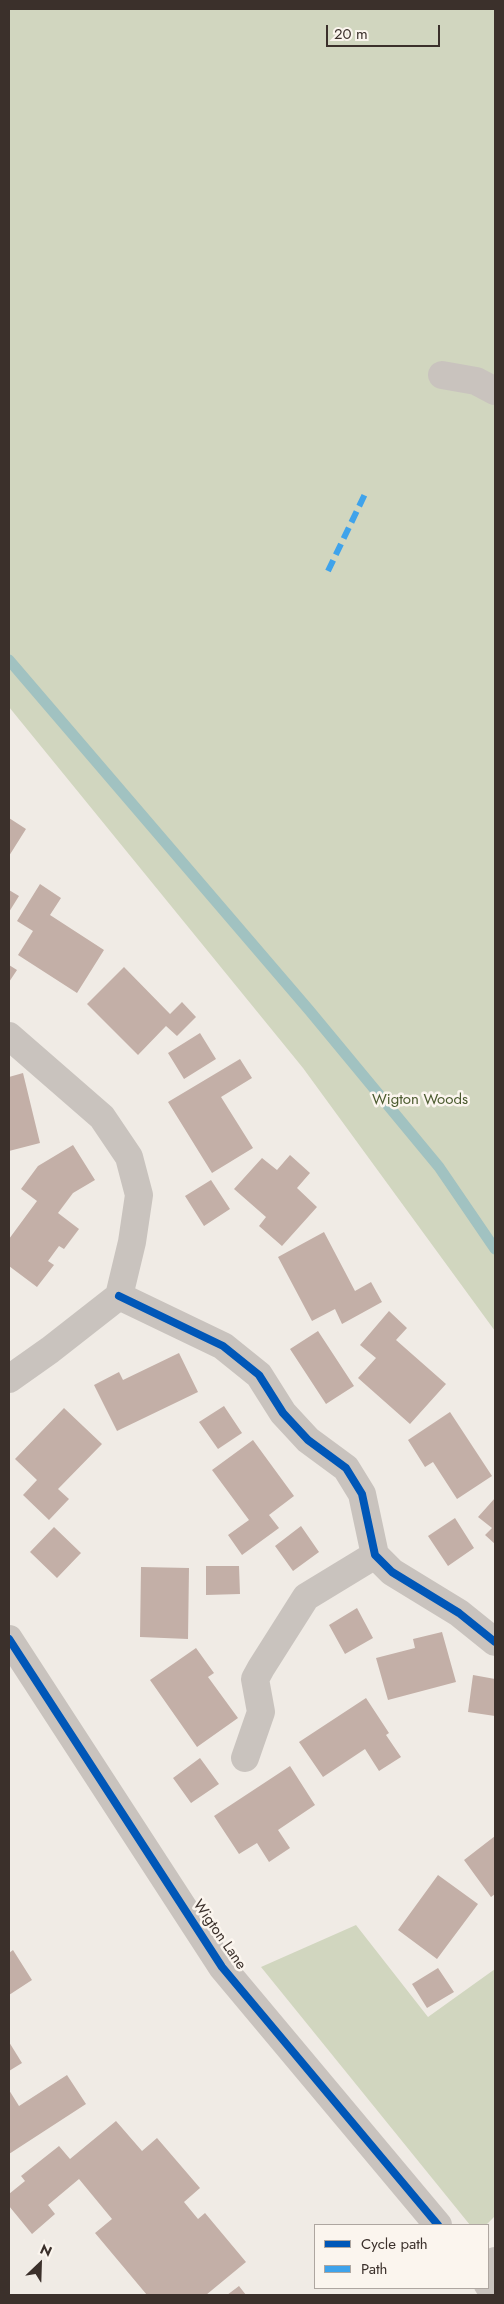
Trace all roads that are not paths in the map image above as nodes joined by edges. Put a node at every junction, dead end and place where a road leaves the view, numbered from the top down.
1 (442, 375) dead end
2 (495, 391) edge
3 (9, 1036) edge
4 (119, 1296) junction
5 (9, 1379) edge
6 (375, 1555) junction
7 (9, 1638) edge
8 (495, 1642) edge
9 (245, 1758) dead end
10 (437, 2224) edge

1 - 2 street
3 - 4 street
4 - 5 street
4 - 6 street
6 - 8 street
6 - 9 street
7 - 10 street, Wigton Lane

